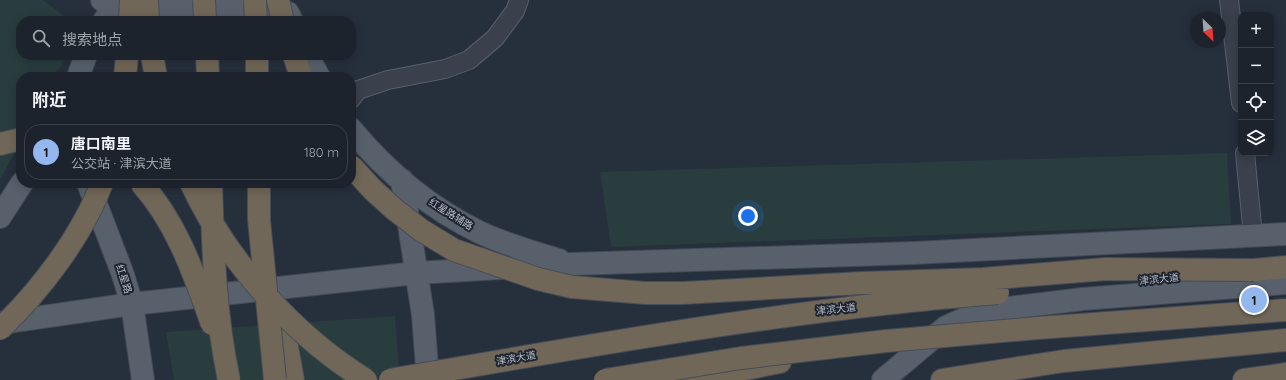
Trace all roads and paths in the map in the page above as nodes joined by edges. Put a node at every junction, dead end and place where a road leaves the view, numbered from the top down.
1 (147, 0) edge
2 (204, 0) edge
3 (256, 0) edge
4 (519, 0) edge
5 (1229, 0) edge
6 (113, 6) edge
7 (285, 14) edge
8 (124, 16) edge
9 (148, 16) edge
10 (205, 16) edge
11 (256, 16) edge
12 (127, 60) edge
13 (153, 60) edge
14 (207, 60) edge
15 (257, 60) edge
16 (296, 60) edge
17 (310, 60) edge
18 (125, 72) edge
19 (155, 72) edge
20 (208, 72) edge
21 (257, 72) edge
22 (299, 72) edge
23 (316, 72) edge
24 (1239, 84) edge
25 (356, 93) edge
26 (356, 134) edge
27 (16, 140) edge
28 (0, 144) edge
29 (1245, 156) edge
30 (356, 171) edge
31 (402, 180) junction
32 (19, 188) edge
33 (90, 188) edge
34 (99, 188) edge
35 (146, 188) edge
36 (193, 188) edge
37 (211, 188) edge
38 (260, 188) edge
39 (261, 188) edge
40 (0, 217) edge
41 (1286, 234) edge
42 (1253, 236) junction
43 (572, 264) junction
44 (1286, 267) edge
45 (1254, 270) junction
46 (416, 273) junction
47 (376, 278) junction
48 (1286, 283) edge
49 (132, 304) junction
50 (1286, 310) edge
51 (423, 314) junction
52 (0, 323) edge
53 (0, 329) edge
54 (1286, 340) edge
55 (886, 341) junction
56 (223, 352) junction
57 (1286, 374) edge
58 (143, 380) edge
59 (228, 380) edge
60 (275, 380) edge
61 (292, 380) edge
62 (366, 380) edge
63 (390, 380) edge
64 (428, 380) edge
65 (605, 380) edge
66 (689, 380) edge
67 (883, 380) edge
68 (942, 380) edge
69 (1244, 380) edge

1 - 9 highway, bridge
2 - 10 highway, bridge
3 - 11 highway, bridge
4 - 25 street
5 - 24 street
6 - 7 main road
6 - 8 highway, bridge
12 - 18 highway
13 - 19 highway
14 - 20 highway
15 - 21 highway
16 - 22 highway
17 - 23 main road
26 - 31 main road, 红星路辅路
27 - 28 highway
29 - 42 street
30 - 45 highway, bridge
31 - 43 main road, 红星路辅路
31 - 46 main road
32 - 40 main road
33 - 49 main road, 红星路
34 - 53 highway, bridge
35 - 56 highway, bridge
36 - 62 highway, bridge
37 - 56 highway, bridge
38 - 60 highway, bridge
39 - 61 highway, bridge
41 - 42 main road
42 - 43 main road
43 - 46 main road
44 - 45 highway, 津滨大道
45 - 63 highway, 津滨大道, bridge
46 - 47 main road
46 - 51 main road
47 - 49 main road
47 - 51 main road
48 - 67 main road
49 - 52 main road
49 - 58 main road, 红星路
50 - 55 highway, bridge
51 - 64 main road
54 - 68 highway
55 - 65 highway, bridge
55 - 66 highway
56 - 59 highway, bridge
57 - 69 highway

